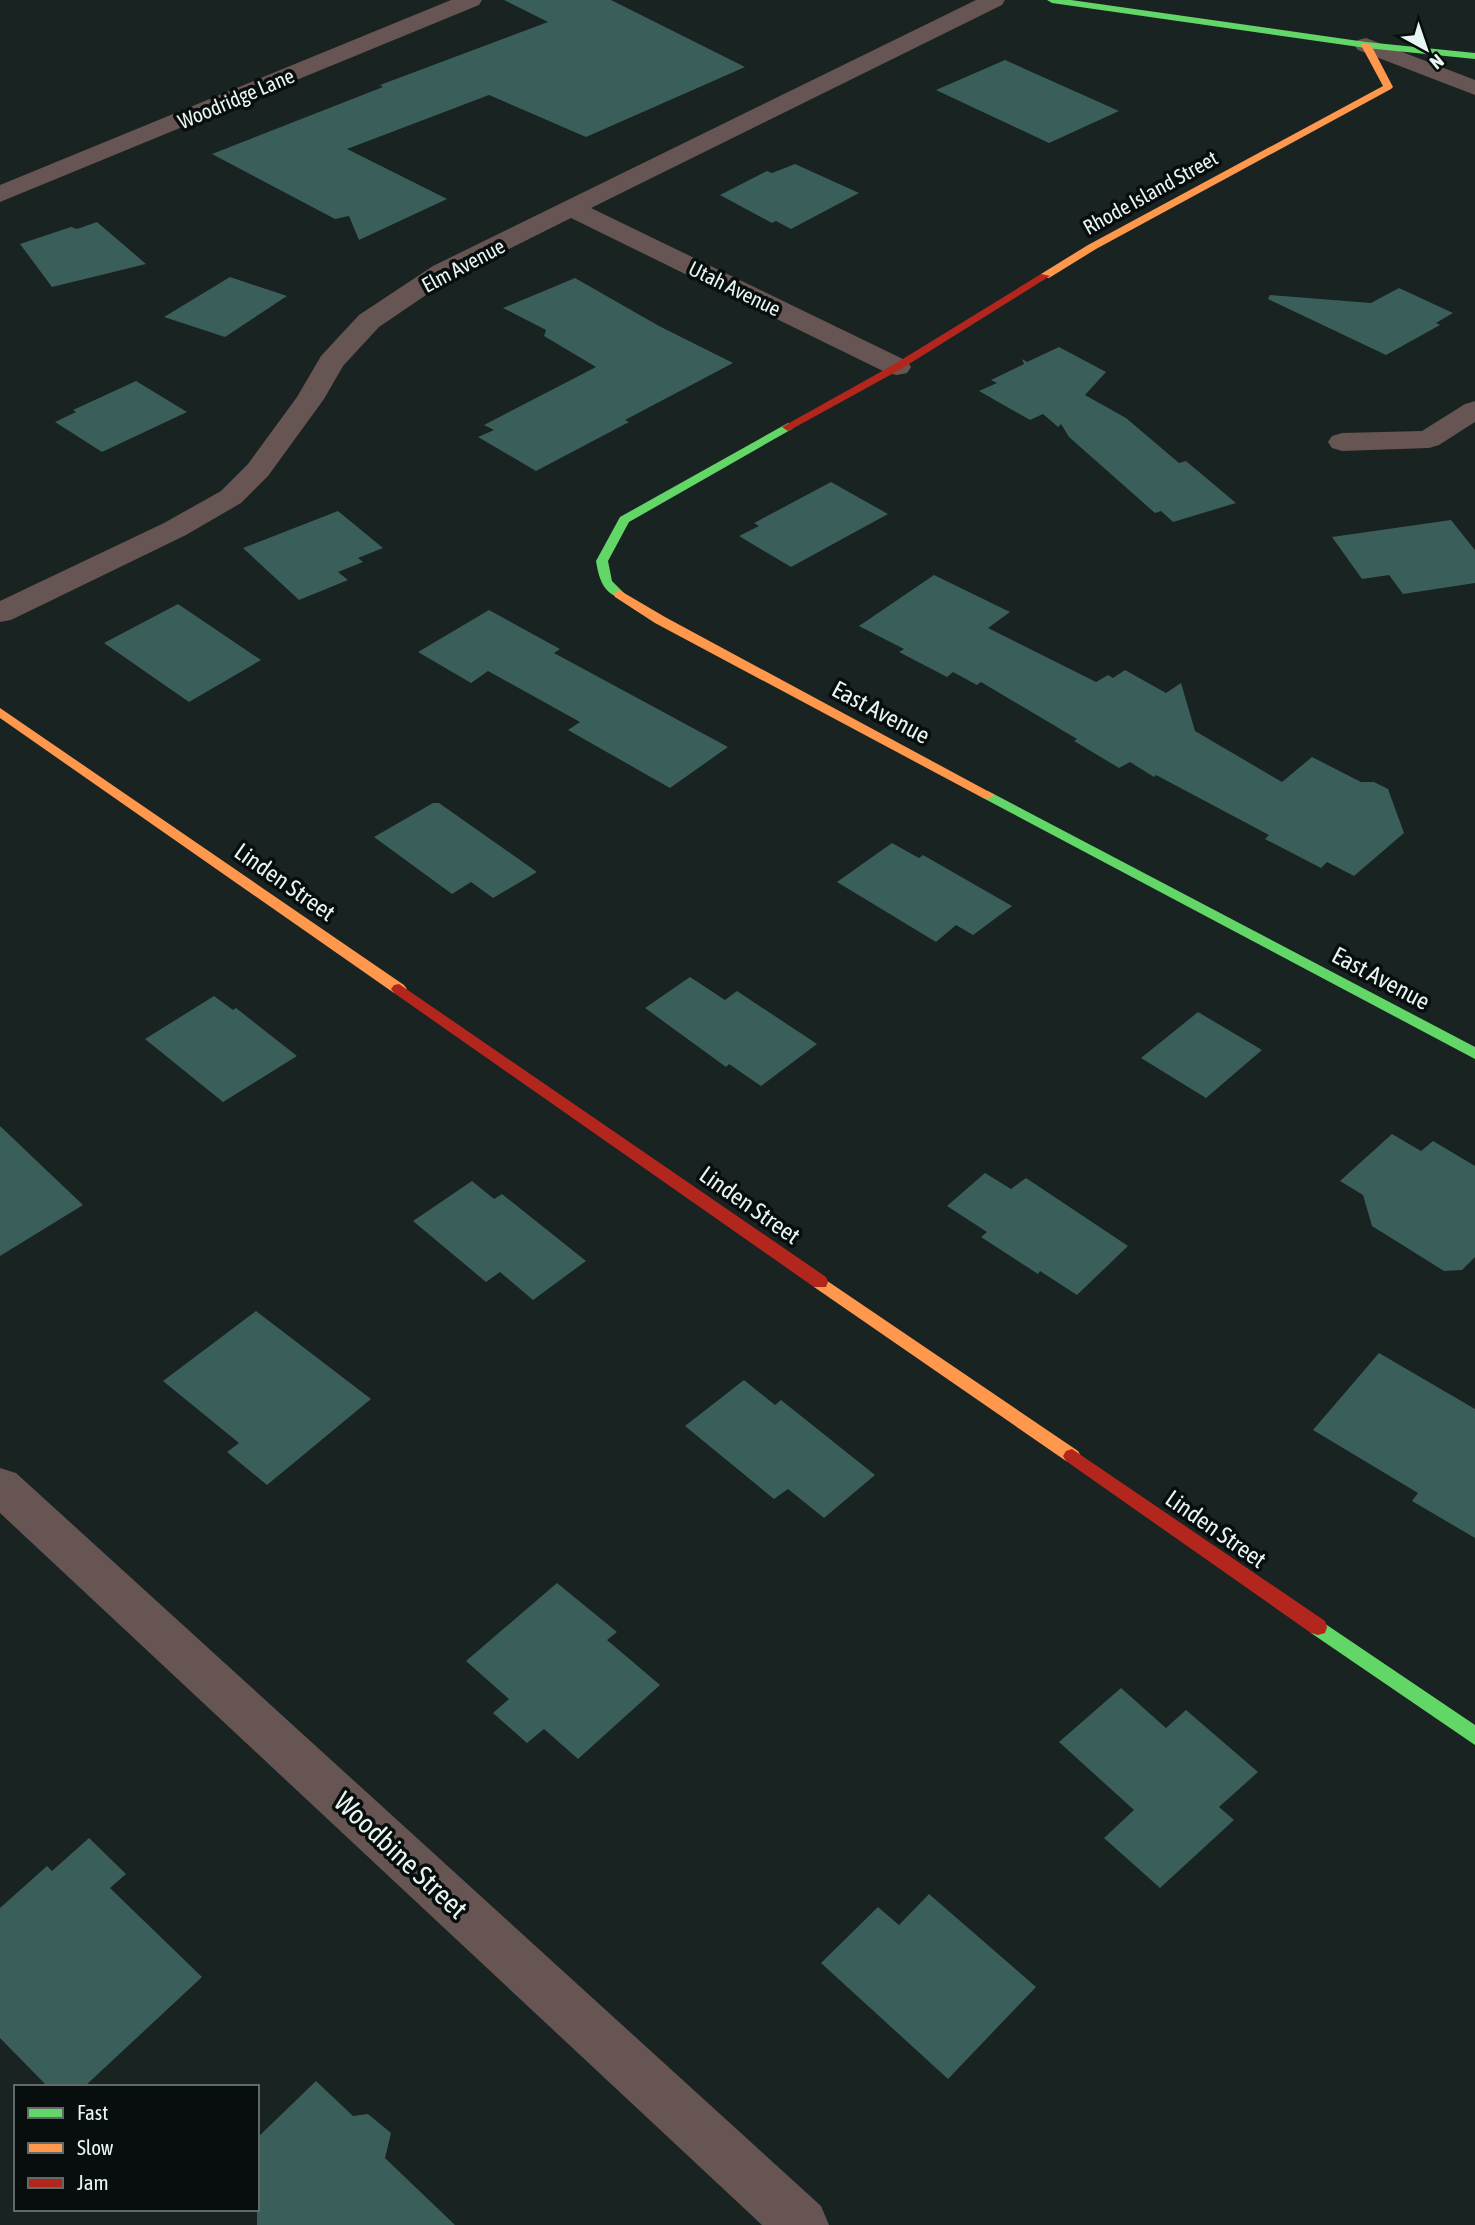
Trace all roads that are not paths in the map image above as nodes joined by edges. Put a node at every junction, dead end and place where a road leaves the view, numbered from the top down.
1 (471, 0) edge
2 (994, 0) edge
3 (1052, 0) edge
4 (1181, 0) edge
5 (1150, 14) junction
6 (1285, 17) dead end
7 (1366, 45) junction
8 (1475, 56) edge
9 (1475, 88) edge
10 (0, 194) edge
11 (572, 209) junction
12 (897, 367) junction
13 (1475, 410) edge
14 (1342, 442) dead end
15 (0, 613) edge
16 (0, 712) edge
17 (1475, 1054) edge
18 (0, 1486) edge
19 (1475, 1736) edge
20 (802, 2225) edge

1 - 10 street, Woodridge Lane
2 - 11 street, Elm Avenue
3 - 5 street
4 - 5 street
5 - 7 street
6 - 7 street
7 - 8 street
7 - 9 street
7 - 12 street, Rhode Island Street
11 - 12 street, Utah Avenue
11 - 15 street, Elm Avenue
12 - 17 street, East Avenue
13 - 14 street
16 - 19 street, Linden Street
18 - 20 street, Woodbine Street

